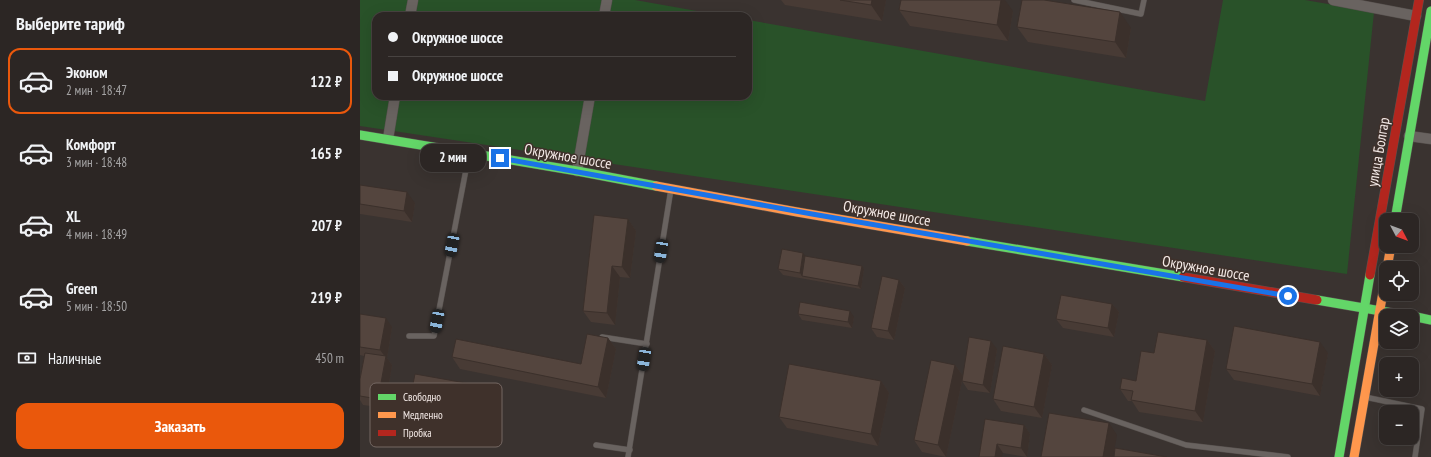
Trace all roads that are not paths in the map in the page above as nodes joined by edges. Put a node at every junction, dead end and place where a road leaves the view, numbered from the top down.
1 (413, 0) edge
2 (607, 0) edge
3 (1074, 0) edge
4 (1144, 0) edge
5 (1333, 0) edge
6 (1419, 0) edge
7 (1431, 11) edge
8 (411, 12) edge
9 (605, 12) edge
10 (1416, 16) junction
11 (394, 100) edge
12 (589, 100) edge
13 (360, 135) edge
14 (1409, 136) junction
15 (388, 139) junction
16 (1431, 140) edge
17 (469, 153) junction
18 (577, 171) junction
19 (671, 189) junction
20 (1396, 213) edge
21 (1365, 309) junction
22 (1379, 312) edge
23 (1379, 318) edge
24 (1419, 318) edge
25 (1431, 320) edge
26 (409, 336) dead end
27 (602, 337) edge
28 (647, 344) junction
29 (1365, 397) junction
30 (1084, 410) dead end
31 (596, 445) dead end
32 (630, 450) junction
33 (628, 457) edge
34 (1288, 457) edge
35 (1339, 457) edge
36 (1354, 457) edge
37 (1415, 457) edge

1 - 8 street
2 - 9 street
3 - 4 lane
5 - 10 street
6 - 10 street, улица Болгар
7 - 14 street, улица Болгар
10 - 21 street, улица Болгар
11 - 15 street
12 - 18 street
13 - 15 street, Окружное шоссе
14 - 16 street
14 - 20 street, улица Болгар
15 - 17 street, Окружное шоссе
17 - 18 street, Окружное шоссе
17 - 26 lane
18 - 19 street, Окружное шоссе
19 - 21 street, Окружное шоссе
19 - 28 lane
21 - 22 street, Окружное шоссе
21 - 35 street, улица Болгар
23 - 29 street
24 - 25 street, Окружное шоссе
27 - 28 lane
28 - 32 lane
29 - 36 street
29 - 37 lane
30 - 34 lane
31 - 32 lane
32 - 33 lane

